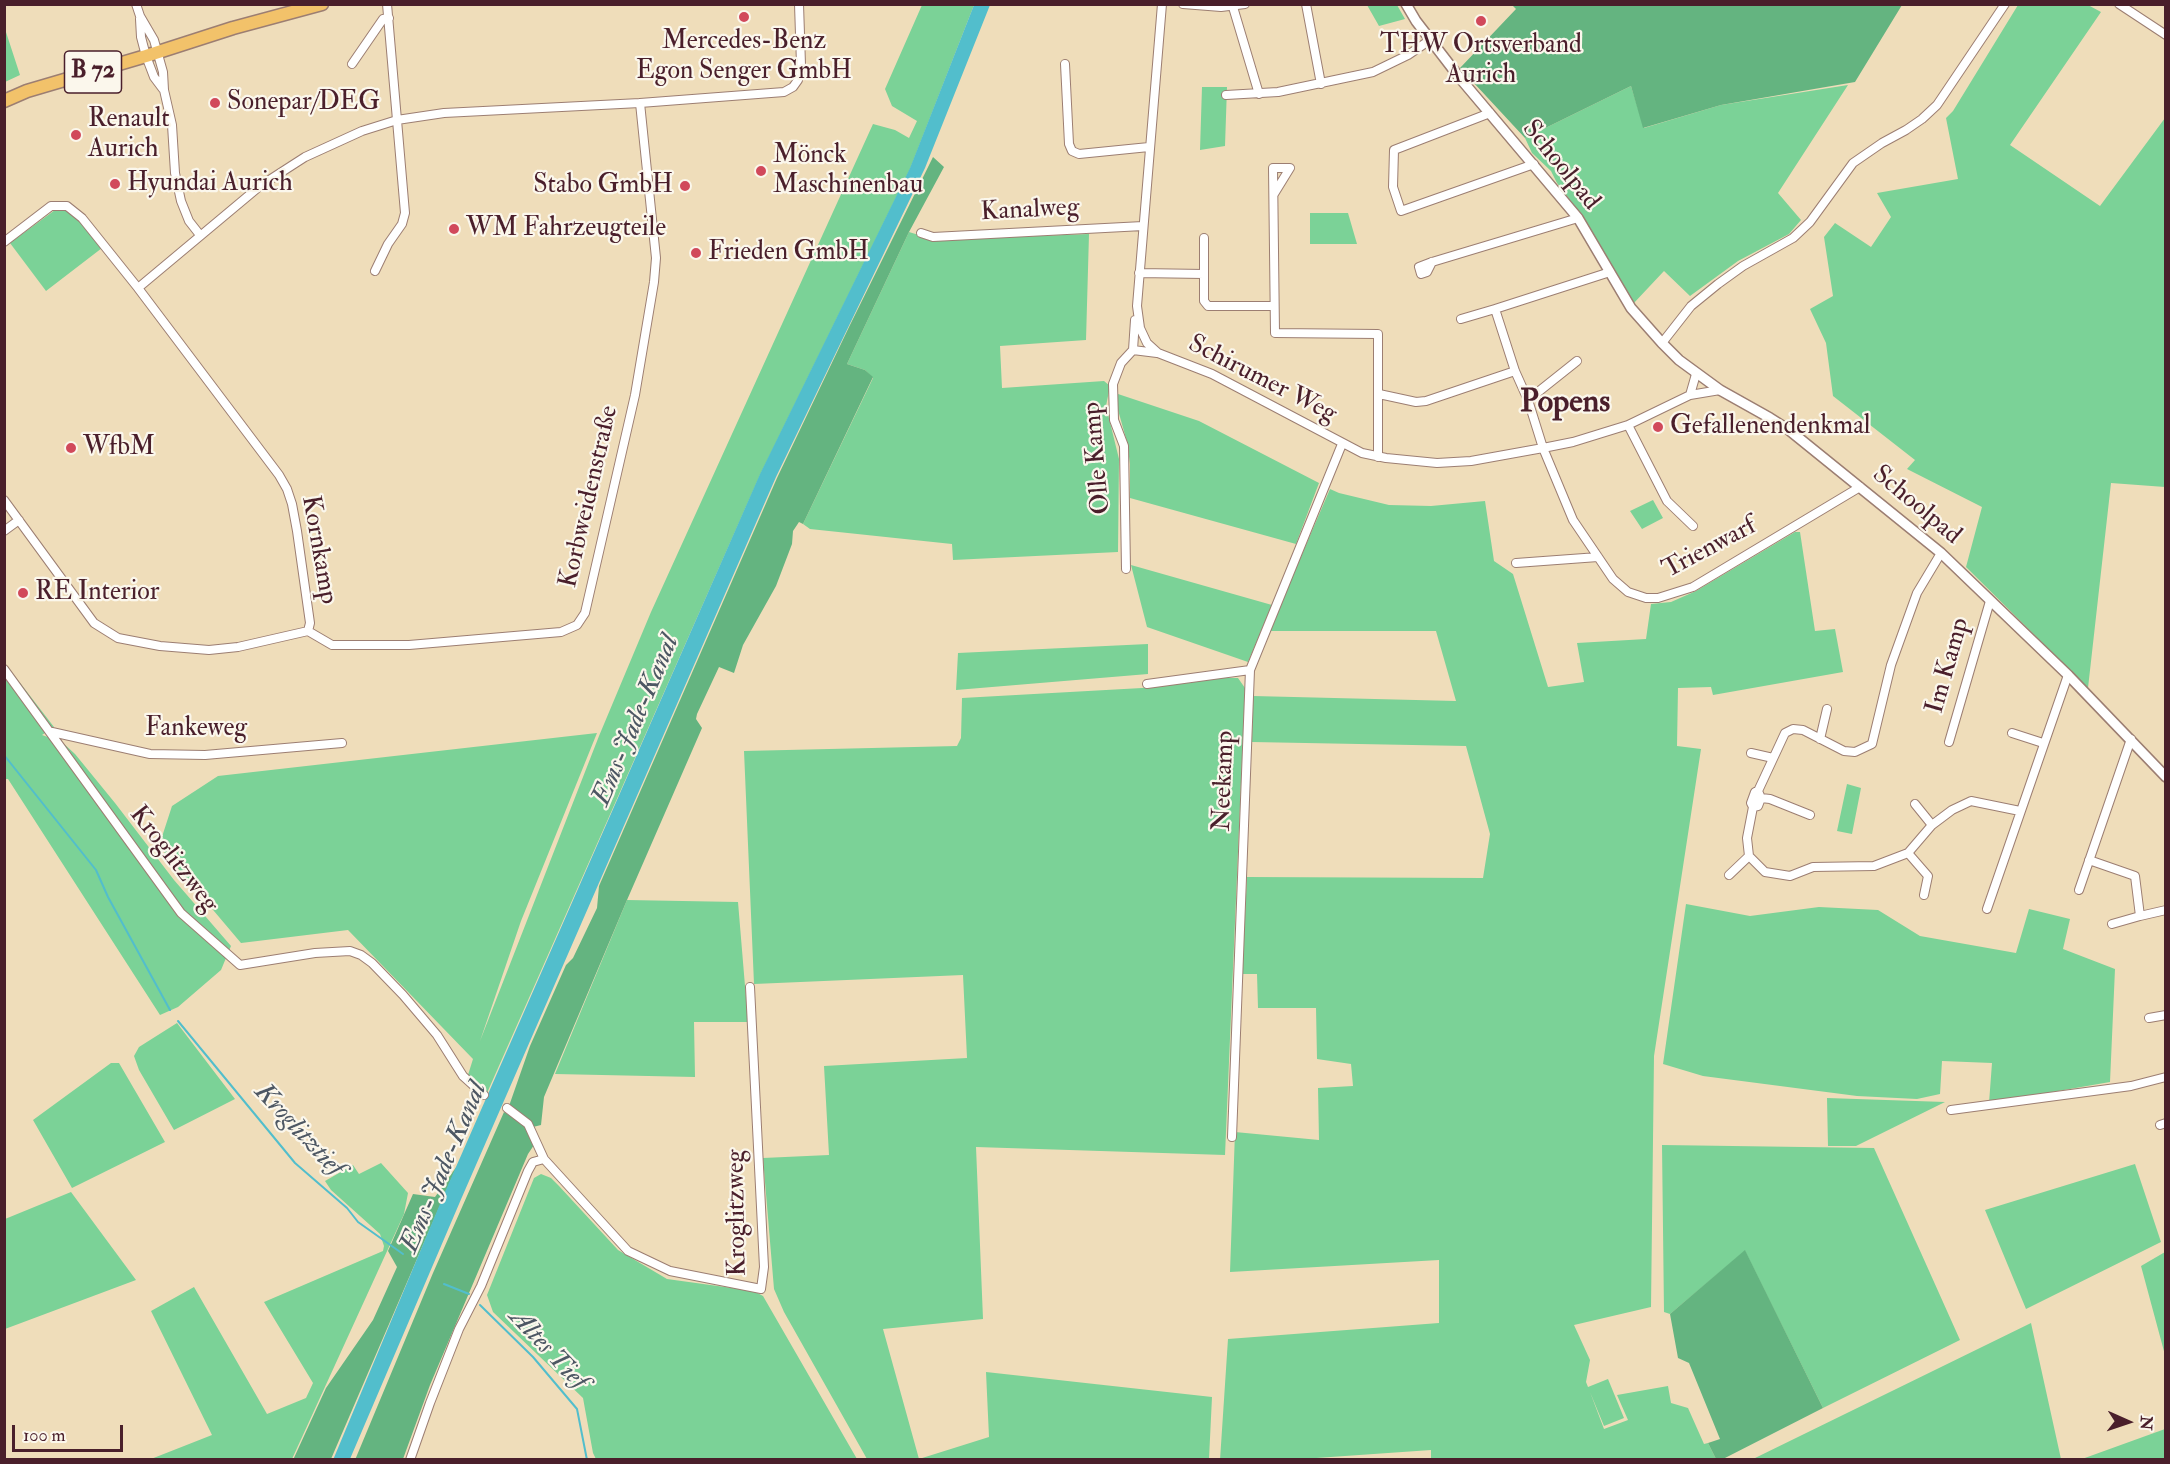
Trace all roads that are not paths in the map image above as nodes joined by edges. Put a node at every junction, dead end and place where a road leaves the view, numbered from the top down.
1 (136, 4) edge
2 (322, 4) edge
3 (387, 4) edge
4 (799, 4) edge
5 (1162, 4) edge
6 (1183, 4) edge
7 (1245, 4) edge
8 (1306, 4) edge
9 (1406, 4) edge
10 (2005, 4) edge
11 (2119, 4) edge
12 (1233, 7) junction
13 (389, 18) junction
14 (2166, 35) edge
15 (1430, 40) junction
16 (152, 55) junction
17 (352, 64) dead end
18 (1065, 64) dead end
19 (1321, 84) junction
20 (1259, 94) junction
21 (1227, 95) dead end
22 (4, 101) edge
23 (640, 103) junction
24 (1490, 113) junction
25 (397, 120) junction
26 (1149, 147) junction
27 (1534, 164) junction
28 (1274, 194) dead end
29 (1578, 218) junction
30 (1143, 226) junction
31 (921, 233) dead end
32 (200, 235) junction
33 (1204, 238) dead end
34 (4, 242) edge
35 (1432, 262) dead end
36 (375, 271) dead end
37 (1610, 272) junction
38 (1139, 273) junction
39 (1204, 274) junction
40 (138, 288) junction
41 (1137, 306) junction
42 (1274, 306) junction
43 (1495, 309) junction
44 (1461, 319) dead end
45 (1662, 344) junction
46 (1133, 350) junction
47 (1158, 353) junction
48 (1577, 361) dead end
49 (1515, 371) junction
50 (1696, 374) junction
51 (1720, 390) junction
52 (1379, 394) junction
53 (1690, 394) junction
54 (1528, 400) junction
55 (1628, 425) junction
56 (1342, 444) junction
57 (1543, 448) junction
58 (1378, 457) junction
59 (1860, 487) junction
60 (4, 500) edge
61 (19, 520) junction
62 (1693, 526) dead end
63 (4, 531) edge
64 (1941, 554) junction
65 (1598, 557) junction
66 (1516, 563) dead end
67 (1126, 569) dead end
68 (1990, 601) junction
69 (308, 631) junction
70 (4, 669) edge
71 (1250, 670) junction
72 (2067, 675) junction
73 (1147, 684) dead end
74 (1827, 709) dead end
75 (52, 732) junction
76 (2012, 733) dead end
77 (1820, 739) junction
78 (2131, 739) junction
79 (1949, 742) dead end
80 (342, 743) dead end
81 (2043, 743) junction
82 (1751, 753) dead end
83 (1773, 758) junction
84 (2166, 777) edge
85 (1760, 795) junction
86 (1915, 804) dead end
87 (2020, 811) junction
88 (1810, 815) dead end
89 (1932, 825) junction
90 (1908, 853) junction
91 (1749, 856) junction
92 (2089, 860) junction
93 (1729, 875) dead end
94 (2079, 890) dead end
95 (1924, 895) dead end
96 (1987, 909) dead end
97 (2166, 910) edge
98 (2140, 916) junction
99 (2112, 924) dead end
100 (750, 987) dead end
101 (2166, 1015) edge
102 (2149, 1018) dead end
103 (2166, 1077) edge
104 (484, 1095) dead end
105 (507, 1108) dead end
106 (1951, 1110) dead end
107 (1232, 1137) dead end
108 (544, 1159) junction
109 (410, 1460) edge

1 - 16 street
2 - 16 main road, B 72
3 - 13 street
4 - 23 street
5 - 26 street, Schirumer Weg
6 - 12 street
7 - 12 street
8 - 19 street
9 - 15 street, Schoolpad
10 - 45 street
11 - 14 street
12 - 20 street
13 - 17 street
13 - 25 street
15 - 19 street
15 - 24 street, Schoolpad
16 - 22 main road, B 72
16 - 32 street
18 - 26 street
19 - 20 street
20 - 21 street
23 - 25 street
23 - 69 street, Korbweidenstraße
24 - 27 street, Schoolpad
24 - 27 street
25 - 32 street
25 - 36 street
26 - 30 street, Schirumer Weg
27 - 29 street, Schoolpad
28 - 42 street
29 - 35 street
29 - 37 street, Schoolpad
30 - 31 street, Kanalweg
30 - 38 street, Schirumer Weg
32 - 40 street
33 - 39 street
34 - 40 street, Kornkamp
37 - 43 street
37 - 45 street, Schoolpad
38 - 39 street
38 - 41 street, Schirumer Weg
39 - 42 street
40 - 69 street, Kornkamp
41 - 46 street, Olle Kamp
41 - 47 street, Schirumer Weg
42 - 52 street
43 - 44 street
43 - 49 street, Trienwarf
45 - 50 street, Schoolpad
46 - 47 street
46 - 67 street, Olle Kamp
47 - 56 street, Schirumer Weg
48 - 54 street
49 - 52 street
49 - 54 street, Trienwarf
50 - 51 street, Schoolpad
50 - 53 street
51 - 53 street, Schirumer Weg
51 - 59 street, Schoolpad
52 - 58 street
53 - 55 street, Schirumer Weg
54 - 57 street, Trienwarf
55 - 57 street, Schirumer Weg
55 - 62 street
56 - 58 street, Schirumer Weg
56 - 71 street, Neekamp
57 - 58 street, Schirumer Weg
57 - 65 street, Trienwarf
59 - 64 street, Schoolpad
59 - 65 street, Trienwarf
60 - 61 street, Kornkamp
61 - 63 street
61 - 69 street, Kornkamp
64 - 68 street, Schoolpad
64 - 77 street
65 - 66 street
68 - 72 street, Schoolpad
68 - 79 street, Im Kamp
70 - 75 street, Kroglitzweg
71 - 73 street
71 - 107 street, Neekamp
72 - 78 street, Schoolpad
72 - 81 street
74 - 77 street
75 - 80 street, Fankeweg
75 - 104 street, Kroglitzweg
76 - 81 street
77 - 83 street
78 - 84 street, Schoolpad
78 - 92 street
81 - 87 street
82 - 83 street
83 - 85 street
85 - 88 street
85 - 91 street
86 - 89 street
87 - 89 street
87 - 96 street
89 - 90 street
90 - 91 street
90 - 95 street
91 - 93 street
92 - 94 street
92 - 98 street
97 - 98 street
98 - 99 street
100 - 108 street, Kroglitzweg
101 - 102 street
103 - 106 street
105 - 108 street, Kroglitzweg
108 - 109 street

